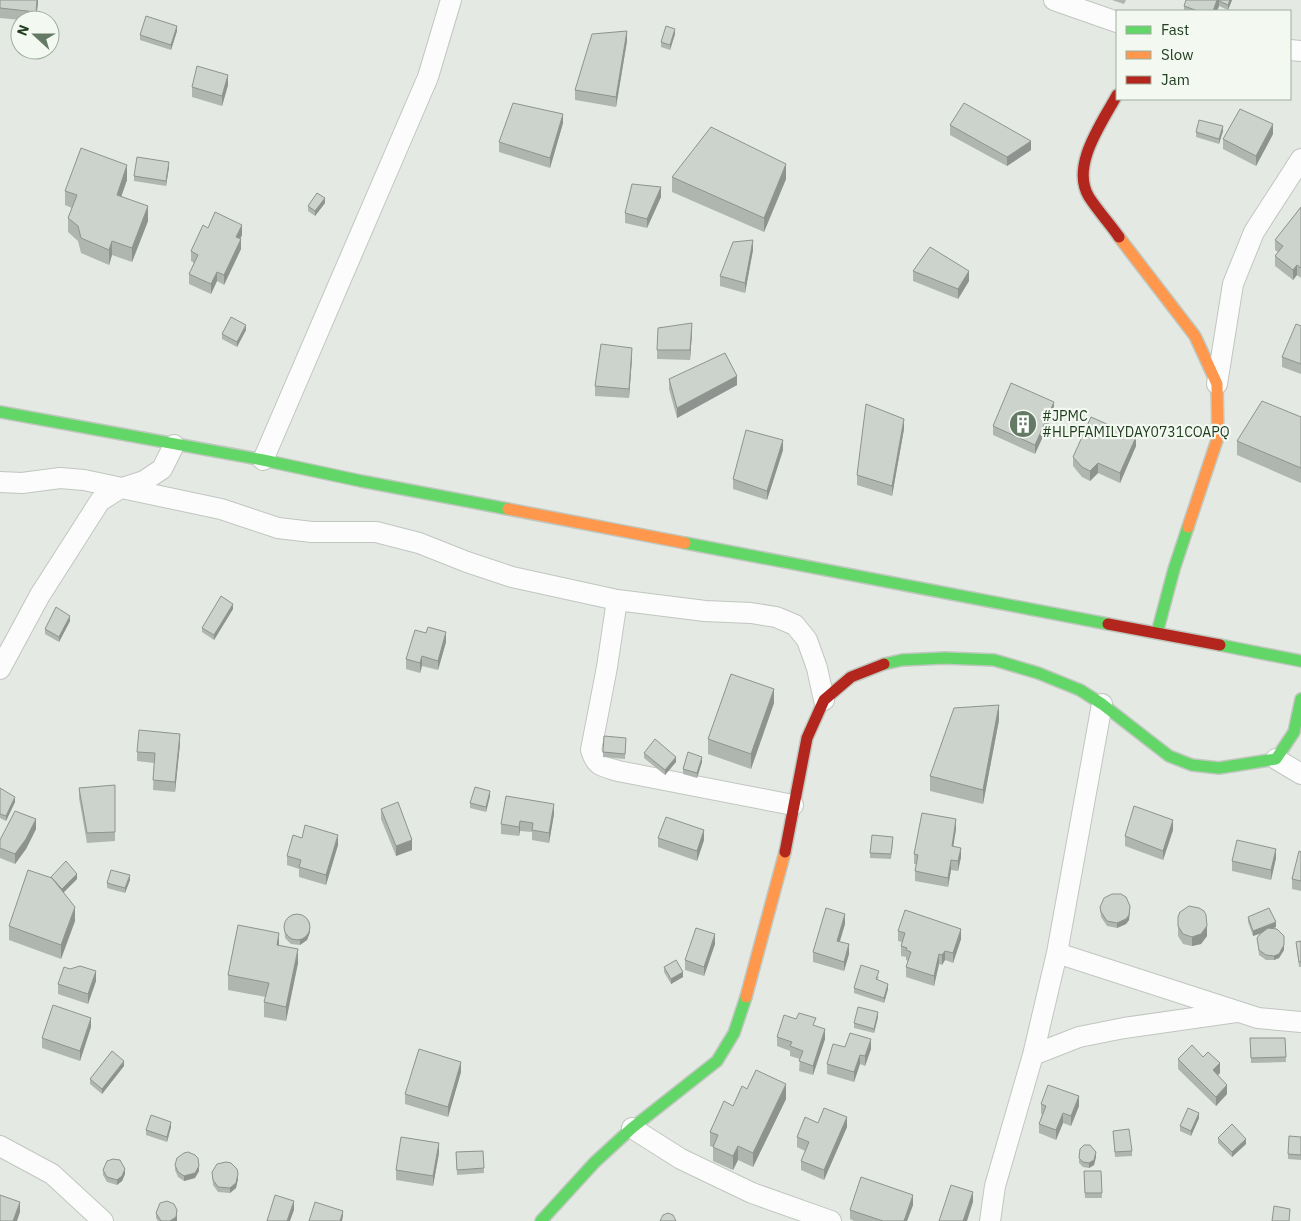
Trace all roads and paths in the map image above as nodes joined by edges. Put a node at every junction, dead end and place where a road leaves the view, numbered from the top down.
1 (451, 0) edge
2 (1063, 1) edge
3 (1116, 22) edge
4 (1116, 97) edge
5 (1301, 158) edge
6 (1217, 384) junction
7 (0, 412) edge
8 (174, 445) junction
9 (263, 460) junction
10 (0, 482) edge
11 (119, 489) junction
12 (617, 600) junction
13 (1157, 633) junction
14 (1301, 661) edge
15 (0, 669) edge
16 (1301, 699) edge
17 (824, 700) junction
18 (1102, 704) junction
19 (1276, 759) junction
20 (1301, 774) edge
21 (792, 805) junction
22 (1057, 953) junction
23 (1238, 1011) junction
24 (1301, 1022) edge
25 (1033, 1055) junction
26 (632, 1128) junction
27 (0, 1146) edge
28 (103, 1221) edge
29 (541, 1221) edge
30 (830, 1221) edge
31 (990, 1221) edge

1 - 9 street
2 - 3 street
4 - 6 street
5 - 6 street
6 - 13 street
7 - 8 street
8 - 9 street
8 - 11 street
9 - 13 street
10 - 11 street
11 - 12 street
11 - 15 street
12 - 17 street
12 - 21 street
13 - 14 street
16 - 19 street
17 - 18 street
17 - 21 street
18 - 19 street
18 - 22 street
19 - 20 street
21 - 26 street
22 - 23 street
22 - 25 street
23 - 24 street
23 - 25 street
25 - 31 street
26 - 29 street
26 - 30 street
27 - 28 street

